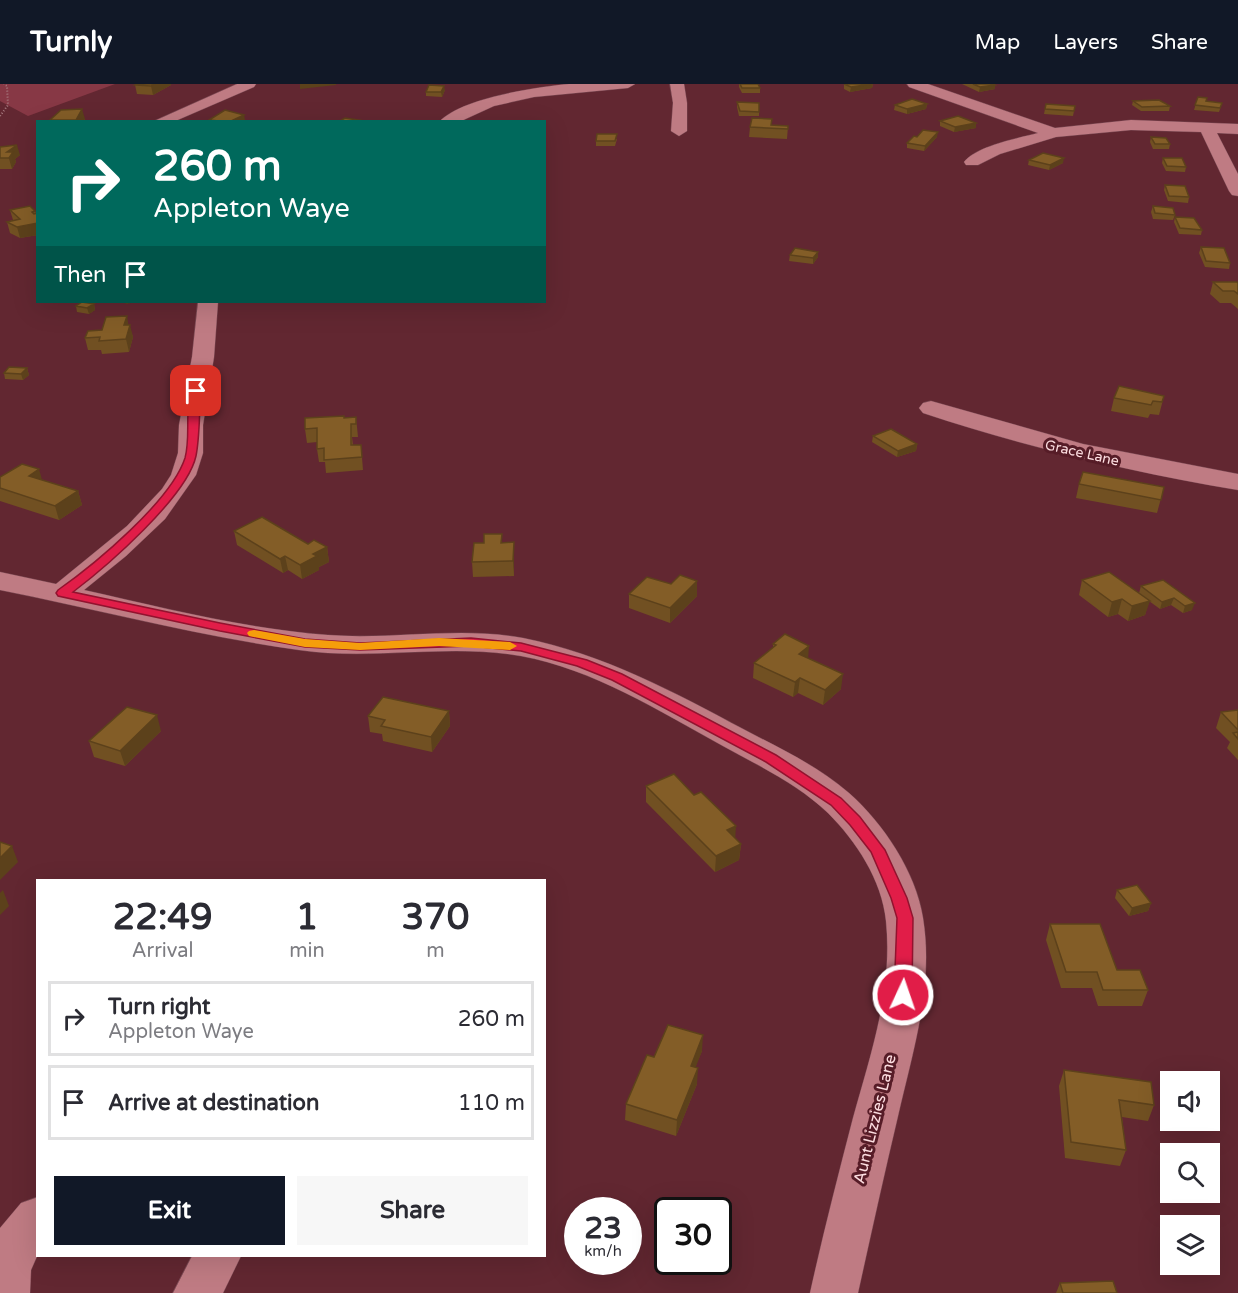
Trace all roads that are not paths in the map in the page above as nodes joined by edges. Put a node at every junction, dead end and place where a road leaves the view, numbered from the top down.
1 (249, 84) edge
2 (628, 84) edge
3 (677, 84) edge
4 (914, 84) edge
5 (164, 120) edge
6 (450, 120) edge
7 (1206, 126) junction
8 (1238, 129) edge
9 (679, 131) dead end
10 (1054, 133) junction
11 (972, 162) dead end
12 (1238, 191) edge
13 (208, 303) edge
14 (931, 408) dead end
15 (1238, 482) edge
16 (0, 581) edge
17 (62, 593) junction
18 (36, 1220) edge
19 (216, 1257) edge
20 (6, 1293) edge
21 (197, 1293) edge
22 (834, 1293) edge

1 - 5 street
2 - 6 street
3 - 9 street
4 - 10 street
7 - 8 street
7 - 10 street
7 - 12 street
10 - 11 street
13 - 17 street
14 - 15 street, Grace Lane
16 - 17 street, Aunt Lizzies Lane
17 - 22 street, Aunt Lizzies Lane
18 - 20 street
19 - 21 street

